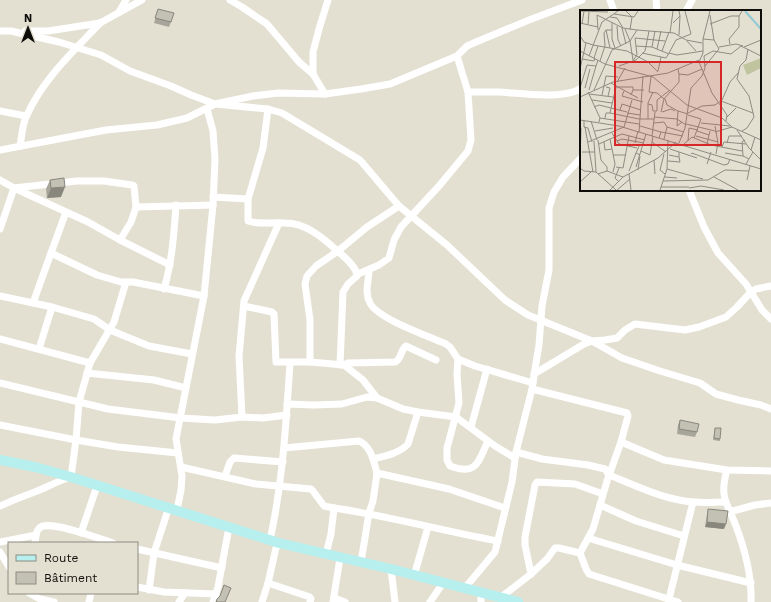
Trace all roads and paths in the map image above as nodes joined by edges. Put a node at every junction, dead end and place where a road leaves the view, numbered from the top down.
1 (126, 0) edge
2 (142, 0) edge
3 (230, 0) edge
4 (328, 0) edge
5 (582, 0) edge
6 (610, 0) edge
7 (656, 0) edge
8 (692, 0) edge
9 (614, 10) edge
10 (657, 10) edge
11 (687, 10) edge
12 (118, 13) junction
13 (100, 23) junction
14 (0, 30) edge
15 (11, 31) junction
16 (77, 47) junction
17 (458, 56) junction
18 (313, 74) junction
19 (580, 89) edge
20 (468, 92) junction
21 (325, 94) junction
22 (215, 104) junction
23 (207, 109) junction
24 (268, 109) junction
25 (0, 111) edge
26 (26, 116) junction
27 (20, 146) junction
28 (0, 150) edge
29 (580, 159) edge
30 (0, 180) edge
31 (14, 188) junction
32 (689, 191) edge
33 (214, 198) junction
34 (248, 199) junction
35 (213, 205) junction
36 (176, 206) junction
37 (399, 206) junction
38 (136, 207) junction
39 (66, 212) junction
40 (411, 216) junction
41 (279, 223) junction
42 (0, 229) edge
43 (120, 240) junction
44 (338, 251) junction
45 (51, 253) junction
46 (170, 265) junction
47 (369, 270) junction
48 (358, 274) junction
49 (126, 282) junction
50 (771, 286) edge
51 (164, 289) junction
52 (751, 292) junction
53 (0, 296) edge
54 (204, 296) junction
55 (33, 303) junction
56 (244, 306) junction
57 (52, 307) junction
58 (771, 319) edge
59 (540, 320) junction
60 (110, 330) junction
61 (0, 339) edge
62 (592, 341) junction
63 (39, 349) junction
64 (192, 354) junction
65 (458, 359) junction
66 (436, 360) dead end
67 (310, 362) junction
68 (90, 363) junction
69 (290, 363) junction
70 (342, 365) junction
71 (487, 369) junction
72 (87, 373) junction
73 (534, 374) junction
74 (0, 382) edge
75 (532, 386) junction
76 (186, 388) junction
77 (376, 398) junction
78 (78, 402) junction
79 (287, 404) junction
80 (771, 409) edge
81 (418, 412) junction
82 (287, 415) junction
83 (242, 417) junction
84 (456, 417) junction
85 (181, 418) junction
86 (0, 425) edge
87 (471, 427) junction
88 (76, 440) junction
89 (488, 441) junction
90 (621, 442) junction
91 (284, 448) junction
92 (178, 453) junction
93 (516, 455) junction
94 (373, 459) junction
95 (0, 460) edge
96 (283, 462) junction
97 (181, 467) junction
98 (727, 470) junction
99 (771, 470) edge
100 (377, 473) junction
101 (609, 475) junction
102 (225, 476) junction
103 (71, 477) junction
104 (97, 486) junction
105 (280, 486) junction
106 (603, 494) junction
107 (694, 502) junction
108 (725, 502) junction
109 (771, 503) edge
110 (600, 505) junction
111 (0, 506) edge
112 (334, 508) junction
113 (505, 508) junction
114 (173, 509) junction
115 (730, 512) junction
116 (368, 513) junction
117 (229, 526) junction
118 (428, 527) junction
119 (81, 533) junction
120 (36, 535) junction
121 (684, 536) junction
122 (588, 538) junction
123 (101, 541) edge
124 (275, 541) junction
125 (498, 541) junction
126 (0, 542) edge
127 (34, 542) edge
128 (138, 549) edge
129 (0, 552) edge
130 (154, 553) junction
131 (580, 553) junction
132 (326, 554) junction
133 (340, 558) junction
134 (361, 562) junction
135 (8, 565) edge
136 (677, 565) junction
137 (222, 568) junction
138 (391, 569) junction
139 (531, 574) junction
140 (414, 576) junction
141 (268, 583) junction
142 (443, 583) junction
143 (751, 583) junction
144 (138, 587) edge
145 (464, 589) junction
146 (149, 590) junction
147 (185, 593) junction
148 (31, 594) edge
149 (216, 594) junction
150 (481, 597) edge
151 (500, 598) junction
152 (333, 600) edge
153 (673, 601) edge
154 (54, 602) edge
155 (179, 602) edge
156 (214, 602) edge
157 (262, 602) edge
158 (310, 602) edge
159 (345, 602) edge
160 (395, 602) edge
161 (430, 602) edge
162 (518, 602) edge
163 (751, 602) edge

1 - 12 street
2 - 12 street
3 - 18 street
4 - 18 street
5 - 17 street
6 - 9 street
7 - 10 street
8 - 11 street
12 - 13 street
13 - 15 street
13 - 16 street
14 - 15 street
15 - 16 street
16 - 22 street
16 - 26 street
17 - 20 street
17 - 21 street
18 - 21 street
19 - 20 street
20 - 40 street
21 - 22 street
22 - 23 street
22 - 24 street
23 - 27 street
23 - 33 street
24 - 34 street
24 - 37 street
25 - 26 street
26 - 27 street
27 - 28 street
29 - 59 street
30 - 31 street
31 - 38 street
31 - 39 street
31 - 42 street
32 - 52 street
33 - 34 street
33 - 35 street
34 - 41 street
35 - 36 street
35 - 54 street
36 - 38 street
36 - 46 street
37 - 40 street
37 - 44 street
38 - 43 street
39 - 43 street
39 - 45 street
40 - 47 street
40 - 59 street
41 - 44 street
41 - 56 street
43 - 46 street
44 - 48 street
44 - 67 street
45 - 49 street
45 - 55 street
46 - 51 street
47 - 48 street
47 - 65 street
48 - 70 street
49 - 51 street
49 - 60 street
50 - 52 street
51 - 54 street
52 - 58 street
52 - 62 street
53 - 55 street
54 - 64 street
55 - 57 street
56 - 69 street
56 - 83 street
57 - 60 street
57 - 63 street
59 - 62 street
59 - 73 street
60 - 64 street
60 - 68 street
61 - 63 street
62 - 73 street
62 - 80 street
63 - 68 street
64 - 76 street
65 - 71 street
65 - 84 street
66 - 70 street
67 - 69 street
67 - 70 street
68 - 72 street
69 - 79 street
70 - 77 street
71 - 75 street
71 - 87 street
72 - 76 street
72 - 78 street
73 - 75 street
74 - 78 street
75 - 90 street
75 - 93 street
76 - 85 street
77 - 79 street
77 - 81 street
78 - 85 street
78 - 88 street
79 - 82 street
81 - 84 street
81 - 94 street
82 - 83 street
82 - 91 street
83 - 85 street
84 - 87 street
84 - 89 street
85 - 92 street
86 - 88 street
87 - 89 street
88 - 92 street
88 - 103 street
89 - 93 street
90 - 98 street
90 - 101 street
91 - 94 street
91 - 96 street
92 - 97 street
93 - 101 street
93 - 113 street
94 - 100 street
95 - 103 street
96 - 102 street
96 - 105 street
97 - 102 street
97 - 114 street
98 - 99 street
98 - 108 street
100 - 113 street
100 - 116 street
101 - 106 street
101 - 107 street
102 - 105 street
103 - 104 street
103 - 111 street
104 - 114 street
104 - 119 street
105 - 112 street
105 - 124 street
106 - 110 street
106 - 139 street
107 - 108 street
107 - 121 street
108 - 115 street
109 - 115 street
110 - 121 street
110 - 122 street
112 - 116 street
112 - 132 street
113 - 125 street
114 - 117 street
114 - 130 street
115 - 143 street
116 - 118 street
116 - 134 street
117 - 124 street
117 - 137 street
118 - 125 street
118 - 140 street
119 - 120 street
119 - 123 street
120 - 126 street
120 - 127 street
121 - 136 street
122 - 131 street
122 - 136 street
124 - 132 street
124 - 141 street
125 - 145 street
128 - 130 street
129 - 135 street
130 - 137 street
130 - 146 street
131 - 139 street
131 - 153 street
132 - 133 street
133 - 134 street
133 - 152 street
134 - 138 street
136 - 143 street
136 - 153 street
137 - 149 street
138 - 140 street
138 - 160 street
139 - 151 street
140 - 142 street
141 - 157 street
141 - 158 street
142 - 145 street
142 - 161 street
143 - 163 street
144 - 146 street
145 - 150 street
146 - 147 street
147 - 149 street
147 - 155 street
148 - 154 street
149 - 156 street
150 - 151 street
151 - 162 street
152 - 159 street

